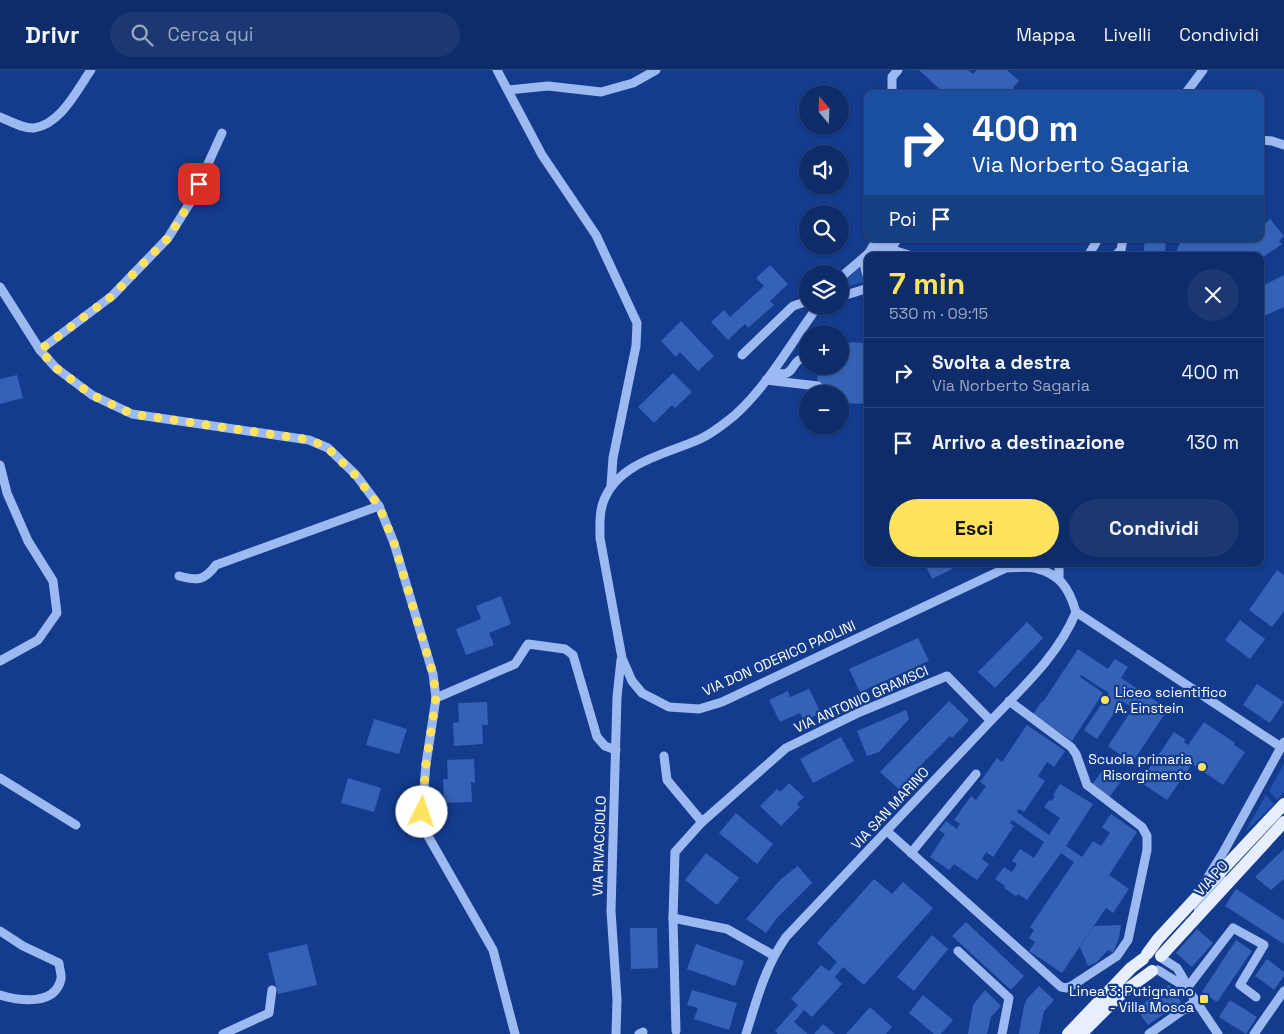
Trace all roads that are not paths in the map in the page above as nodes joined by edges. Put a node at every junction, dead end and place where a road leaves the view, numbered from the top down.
1 (91, 70) edge
2 (497, 70) edge
3 (656, 70) edge
4 (898, 70) edge
5 (1203, 70) edge
6 (508, 90) junction
7 (892, 90) edge
8 (1188, 90) edge
9 (0, 117) edge
10 (222, 133) dead end
11 (1264, 140) edge
12 (1284, 145) edge
13 (871, 252) edge
14 (896, 252) edge
15 (864, 257) edge
16 (849, 270) edge
17 (0, 287) edge
18 (864, 289) edge
19 (849, 295) edge
20 (799, 304) edge
21 (812, 315) edge
22 (814, 315) edge
23 (809, 319) junction
24 (40, 350) junction
25 (742, 355) dead end
26 (799, 360) edge
27 (773, 372) junction
28 (766, 380) junction
29 (809, 385) edge
30 (0, 465) edge
31 (611, 485) junction
32 (379, 506) junction
33 (1059, 567) edge
34 (179, 576) dead end
35 (1059, 578) junction
36 (1076, 612) junction
37 (622, 658) junction
38 (0, 661) edge
39 (436, 698) junction
40 (1008, 701) junction
41 (990, 720) junction
42 (1283, 744) edge
43 (616, 750) junction
44 (664, 756) dead end
45 (976, 774) dead end
46 (0, 778) edge
47 (1284, 804) edge
48 (702, 822) junction
49 (1284, 822) edge
50 (76, 825) dead end
51 (888, 832) junction
52 (1224, 851) junction
53 (911, 853) junction
54 (1222, 871) junction
55 (1194, 900) junction
56 (1199, 913) junction
57 (673, 918) junction
58 (0, 931) edge
59 (958, 951) dead end
60 (774, 955) junction
61 (1145, 956) junction
62 (1158, 964) junction
63 (1186, 988) junction
64 (272, 990) dead end
65 (1284, 991) edge
66 (0, 995) edge
67 (1256, 997) dead end
68 (1196, 1001) junction
69 (676, 1031) dead end
70 (223, 1034) edge
71 (515, 1034) edge
72 (616, 1034) edge
73 (746, 1034) edge
74 (1002, 1034) edge
75 (1068, 1034) edge
76 (1081, 1034) edge
77 (1149, 1034) edge
78 (1218, 1034) edge
79 (1254, 1034) edge

1 - 9 street
2 - 6 street
3 - 6 street
4 - 7 street
5 - 8 street
6 - 31 street
10 - 24 street
11 - 12 street
13 - 14 street
15 - 16 street
17 - 24 street
18 - 19 street
20 - 25 street
21 - 23 street
22 - 23 street
23 - 27 street, VIA DON ODERICO PAOLINI
24 - 32 street
26 - 27 street
27 - 28 street, VIA DON ODERICO PAOLINI
28 - 29 street
28 - 31 street, VIA DON ODERICO PAOLINI
30 - 38 street
31 - 37 street, VIA DON ODERICO PAOLINI
32 - 34 street
32 - 39 street
33 - 35 street
35 - 36 street
35 - 37 street, VIA DON ODERICO PAOLINI
36 - 40 street, VIA SAN MARINO
36 - 42 street
37 - 43 street, VIA RIVACCIOLO
39 - 43 street
39 - 71 street
40 - 41 street, VIA SAN MARINO
40 - 53 street
41 - 48 street, VIA ANTONIO GRAMSCI
41 - 51 street, VIA SAN MARINO
42 - 52 street
43 - 72 street, VIA RIVACCIOLO
44 - 48 street
45 - 53 street
46 - 50 street
47 - 54 main road, VIA PO
48 - 57 street, VIA ANTONIO GRAMSCI
49 - 56 main road, VIA PO
51 - 53 street
51 - 60 street, VIA SAN MARINO
52 - 54 street
52 - 55 street
54 - 55 main road, VIA PO
54 - 56 street
55 - 61 main road, VIA PO
56 - 62 main road, VIA PO
57 - 60 street
57 - 69 street, VIA ANTONIO GRAMSCI
58 - 66 street
59 - 74 street
60 - 73 street, VIA SAN MARINO
61 - 62 main road
61 - 62 main road
61 - 75 main road, VIA PO
62 - 63 street
62 - 76 main road, VIA PO
63 - 67 street
63 - 68 street
64 - 70 street
65 - 79 street
68 - 77 street
68 - 78 street

